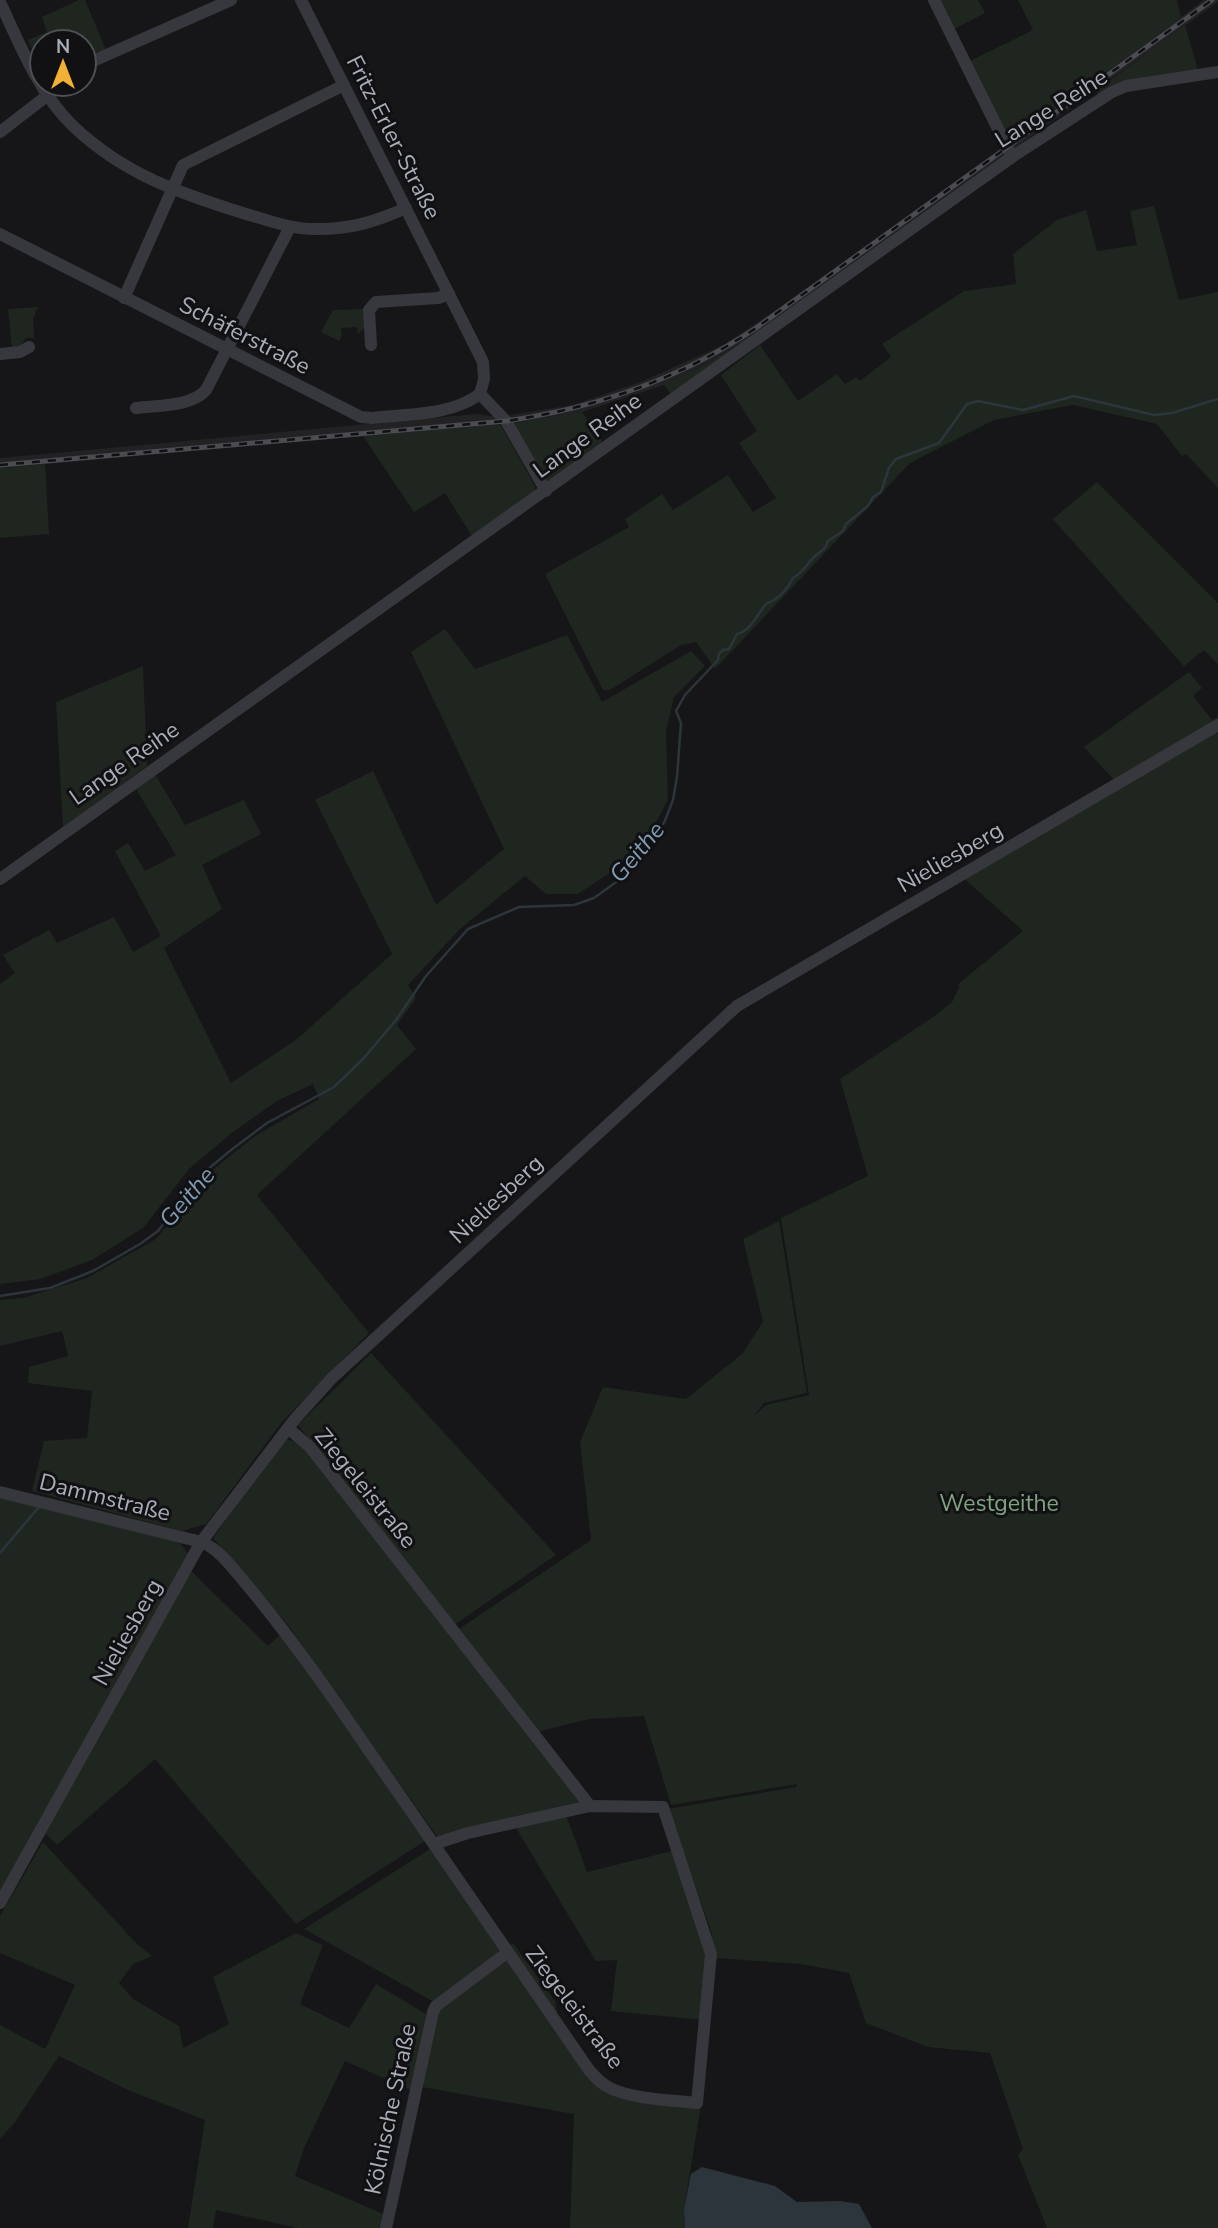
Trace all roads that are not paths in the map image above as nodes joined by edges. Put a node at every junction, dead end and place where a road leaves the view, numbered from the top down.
1 (230, 0) edge
2 (301, 0) edge
3 (934, 0) edge
4 (0, 4) edge
5 (28, 57) edge
6 (98, 59) edge
7 (1218, 72) edge
8 (344, 85) junction
9 (33, 98) edge
10 (52, 98) edge
11 (0, 132) edge
12 (1012, 157) junction
13 (172, 189) junction
14 (406, 208) junction
15 (290, 227) junction
16 (0, 234) edge
17 (449, 294) junction
18 (124, 298) junction
19 (371, 345) dead end
20 (29, 346) dead end
21 (228, 350) junction
22 (0, 354) edge
23 (480, 394) junction
24 (136, 408) dead end
25 (546, 491) junction
26 (1218, 725) edge
27 (0, 878) edge
28 (289, 1429) junction
29 (0, 1492) edge
30 (201, 1542) junction
31 (590, 1806) junction
32 (434, 1844) junction
33 (0, 1903) edge
34 (508, 1952) junction
35 (386, 2228) edge

1 - 6 street
2 - 8 street, Fritz-Erler-Straße
3 - 12 street
4 - 5 street
7 - 12 street, Lange Reihe
8 - 13 street
8 - 14 street, Fritz-Erler-Straße
9 - 11 street
10 - 13 street
12 - 25 street, Lange Reihe
13 - 15 street
13 - 18 street
14 - 15 street
14 - 17 street, Fritz-Erler-Straße
15 - 21 street
16 - 18 street, Schäferstraße
17 - 19 street
17 - 23 street, Fritz-Erler-Straße
18 - 21 street, Schäferstraße
20 - 22 street
21 - 23 street, Schäferstraße
21 - 24 street
23 - 25 street
25 - 27 street, Lange Reihe
26 - 28 street, Nieliesberg
28 - 30 street, Nieliesberg
28 - 31 street, Ziegeleistraße
29 - 30 street, Dammstraße
30 - 32 street, Ziegeleistraße
30 - 33 street, Nieliesberg
31 - 32 street, Ziegeleistraße
31 - 34 street, Ziegeleistraße
32 - 34 street, Ziegeleistraße
34 - 35 street, Kölnische Straße

